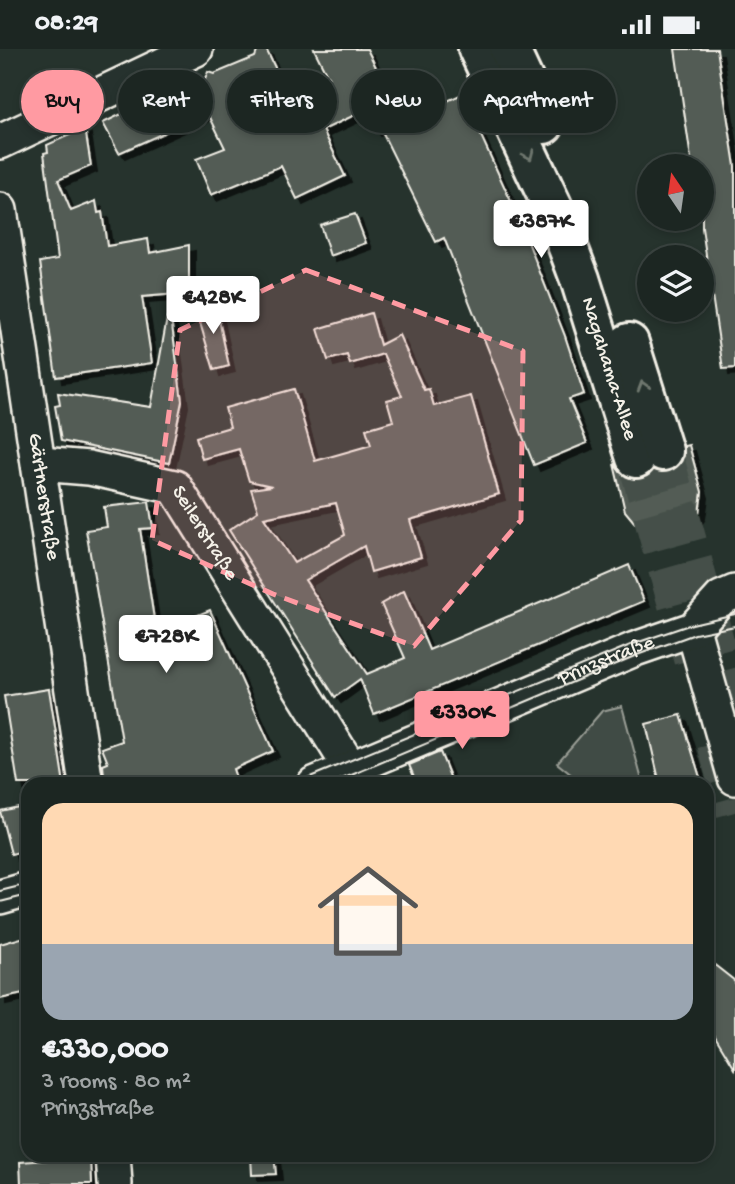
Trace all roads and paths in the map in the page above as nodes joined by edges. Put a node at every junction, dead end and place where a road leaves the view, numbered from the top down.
1 (196, 49) edge
2 (478, 49) edge
3 (509, 49) edge
4 (0, 142) edge
5 (0, 210) edge
6 (40, 464) junction
7 (735, 591) edge
8 (693, 629) junction
9 (351, 769) junction
10 (85, 777) edge
11 (331, 777) edge
12 (735, 778) edge
13 (21, 891) edge
14 (0, 897) edge
15 (113, 1162) edge
16 (115, 1184) edge

1 - 4 street
2 -> 3 main road, Nagahama-Allee
5 - 6 street, Gärtnerstraße
6 - 9 street, Seilerstraße
6 - 10 street, Gärtnerstraße
7 - 8 street, Prinzstraße
8 - 9 street, Prinzstraße
8 - 12 street
9 - 11 street, Prinzstraße
13 - 14 street
15 - 16 street

